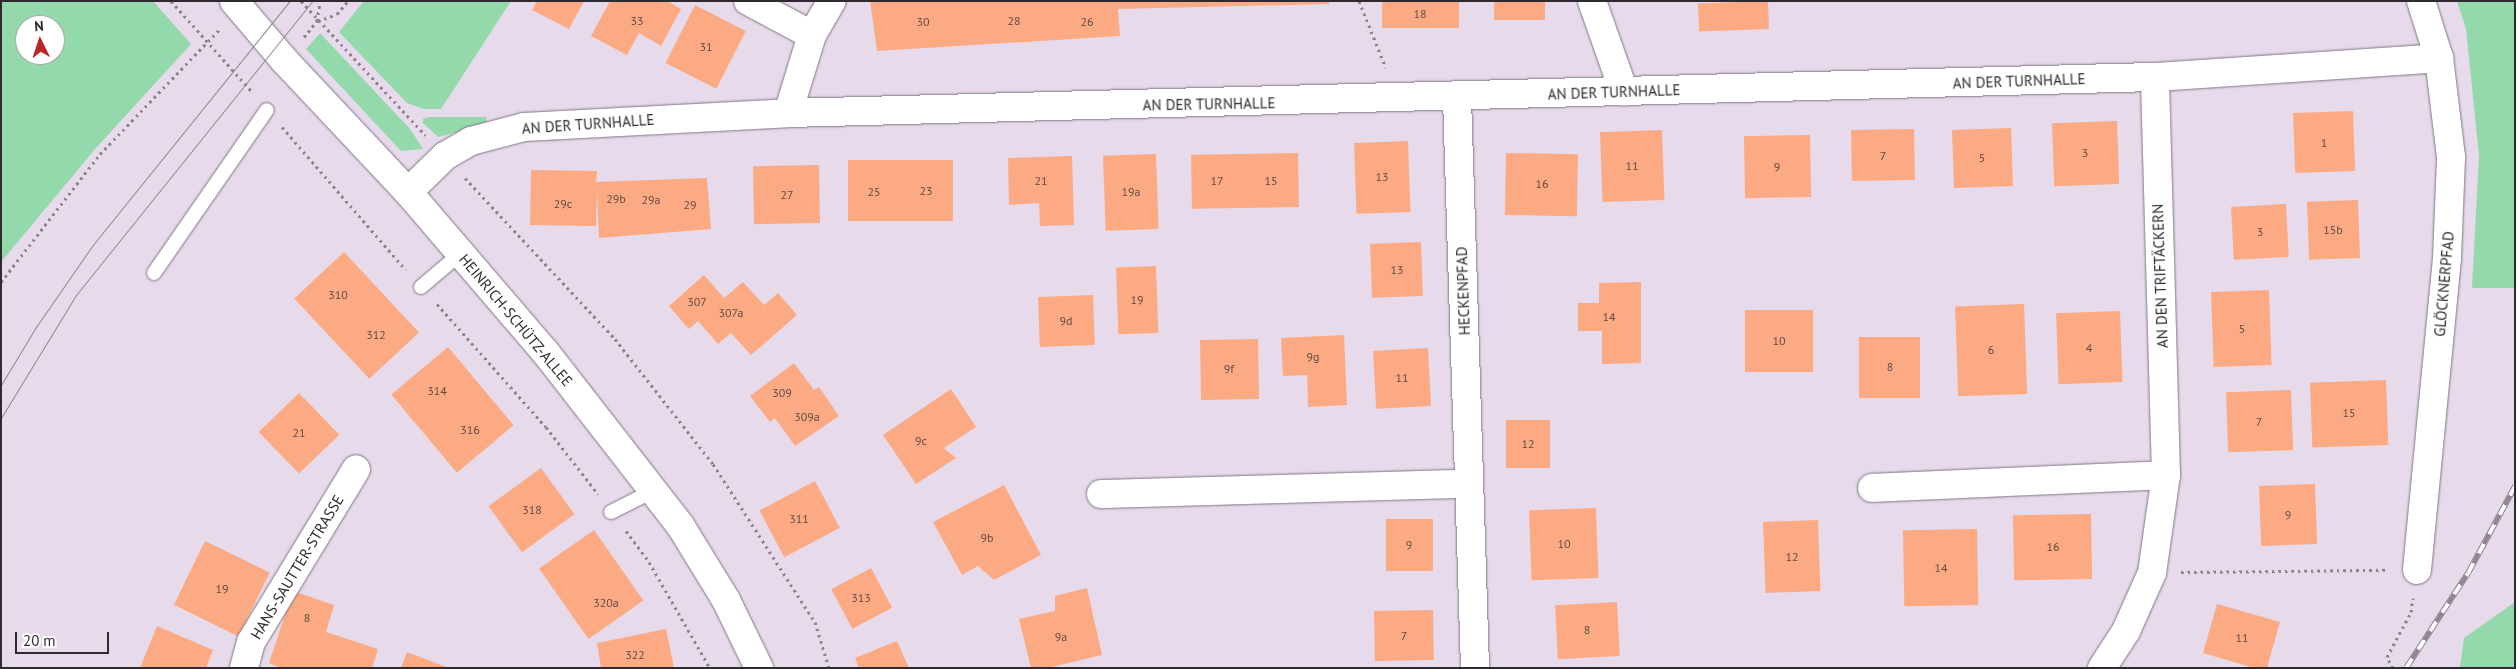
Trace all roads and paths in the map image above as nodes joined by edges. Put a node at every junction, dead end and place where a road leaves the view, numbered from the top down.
1 (171, 1) edge
2 (234, 1) edge
3 (300, 1) edge
4 (348, 1) edge
5 (748, 1) edge
6 (832, 1) edge
7 (1359, 1) edge
8 (1592, 1) edge
9 (2421, 1) edge
10 (320, 3) dead end
11 (317, 21) junction
12 (812, 35) junction
13 (208, 41) junction
14 (2439, 58) junction
15 (2155, 77) junction
16 (1624, 92) junction
17 (1457, 98) junction
18 (1398, 99) junction
19 (268, 110) junction
20 (788, 113) junction
21 (445, 156) junction
22 (408, 192) junction
23 (461, 253) junction
24 (154, 273) dead end
25 (1, 282) edge
26 (421, 286) junction
27 (356, 470) dead end
28 (2166, 476) junction
29 (1468, 484) junction
30 (1872, 488) dead end
31 (654, 491) junction
32 (1101, 494) dead end
33 (611, 512) junction
34 (2418, 570) junction
35 (2152, 573) junction
36 (244, 668) edge
37 (710, 668) edge
38 (759, 668) edge
39 (829, 668) edge
40 (1475, 668) edge
41 (2102, 668) edge
42 (2393, 668) edge

1 - 13 path
2 - 22 street, HEINRICH-SCHÜTZ-ALLEE
3 - 11 path
4 - 11 path
5 - 12 street
6 - 12 street
7 - 18 path
8 - 16 street
9 - 14 street, GLÖCKNERPFAD
10 - 11 path
11 - 21 path
12 - 20 street
13 - 19 path
13 - 25 path
14 - 15 street, AN DER TURNHALLE
14 - 34 street, GLÖCKNERPFAD
15 - 16 street, AN DER TURNHALLE
15 - 28 street, AN DEN TRIFTÄCKERN
16 - 17 street, AN DER TURNHALLE
17 - 18 street, AN DER TURNHALLE
17 - 29 street, HECKENPFAD
18 - 20 street, AN DER TURNHALLE
19 - 24 lane
19 - 26 path
20 - 21 street, AN DER TURNHALLE
21 - 22 street, AN DER TURNHALLE
21 - 39 path
22 - 23 street, HEINRICH-SCHÜTZ-ALLEE
23 - 26 lane
23 - 31 street, HEINRICH-SCHÜTZ-ALLEE
26 - 33 path
27 - 36 street, HANS-SAUTTER-STRASSE
28 - 30 street
28 - 35 street, AN DEN TRIFTÄCKERN
29 - 32 street
29 - 40 street, HECKENPFAD
31 - 33 lane
31 - 38 street, HEINRICH-SCHÜTZ-ALLEE
33 - 37 path
34 - 35 path
34 - 42 path
35 - 41 street, AN DEN TRIFTÄCKERN

